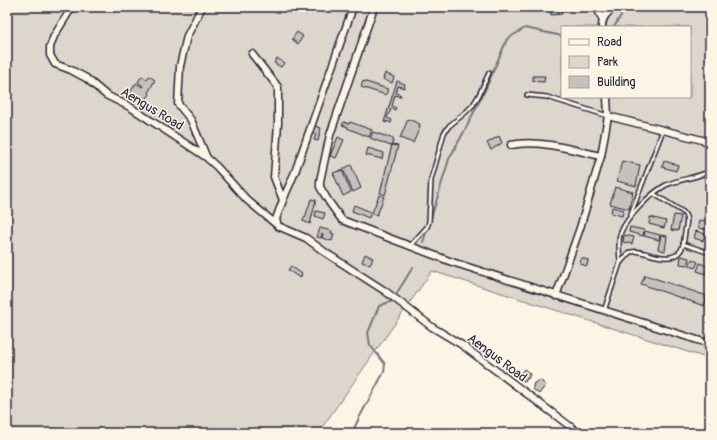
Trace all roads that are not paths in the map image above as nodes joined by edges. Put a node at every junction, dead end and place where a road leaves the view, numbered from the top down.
1 (72, 7) edge
2 (202, 7) edge
3 (354, 7) edge
4 (374, 7) edge
5 (597, 7) edge
6 (615, 7) edge
7 (602, 19) junction
8 (602, 26) edge
9 (252, 54) dead end
10 (489, 73) dead end
11 (527, 95) dead end
12 (607, 98) edge
13 (608, 116) junction
14 (663, 130) junction
15 (710, 142) edge
16 (510, 145) dead end
17 (206, 156) junction
18 (601, 156) junction
19 (710, 171) edge
20 (654, 194) junction
21 (282, 200) junction
22 (630, 218) junction
23 (278, 226) junction
24 (683, 244) junction
25 (410, 246) junction
26 (710, 253) edge
27 (620, 263) junction
28 (556, 296) junction
29 (604, 311) junction
30 (710, 335) edge
31 (709, 344) edge
32 (579, 433) edge

1 - 17 street, Aengus Road
2 - 17 street
3 - 21 street
4 - 25 street
5 - 7 street
6 - 7 street
7 - 8 street
9 - 21 street
10 - 25 lane
11 - 13 lane
12 - 13 street
13 - 14 street
13 - 18 street
14 - 15 street
14 - 22 lane
16 - 18 street
17 - 23 street, Aengus Road
18 - 28 street
19 - 20 lane
20 - 22 lane
20 - 24 lane
21 - 23 street
22 - 27 lane
23 - 32 street, Aengus Road
24 - 26 lane
24 - 27 lane
25 - 28 street
27 - 29 lane
28 - 29 street
29 - 31 street
30 - 31 lane

